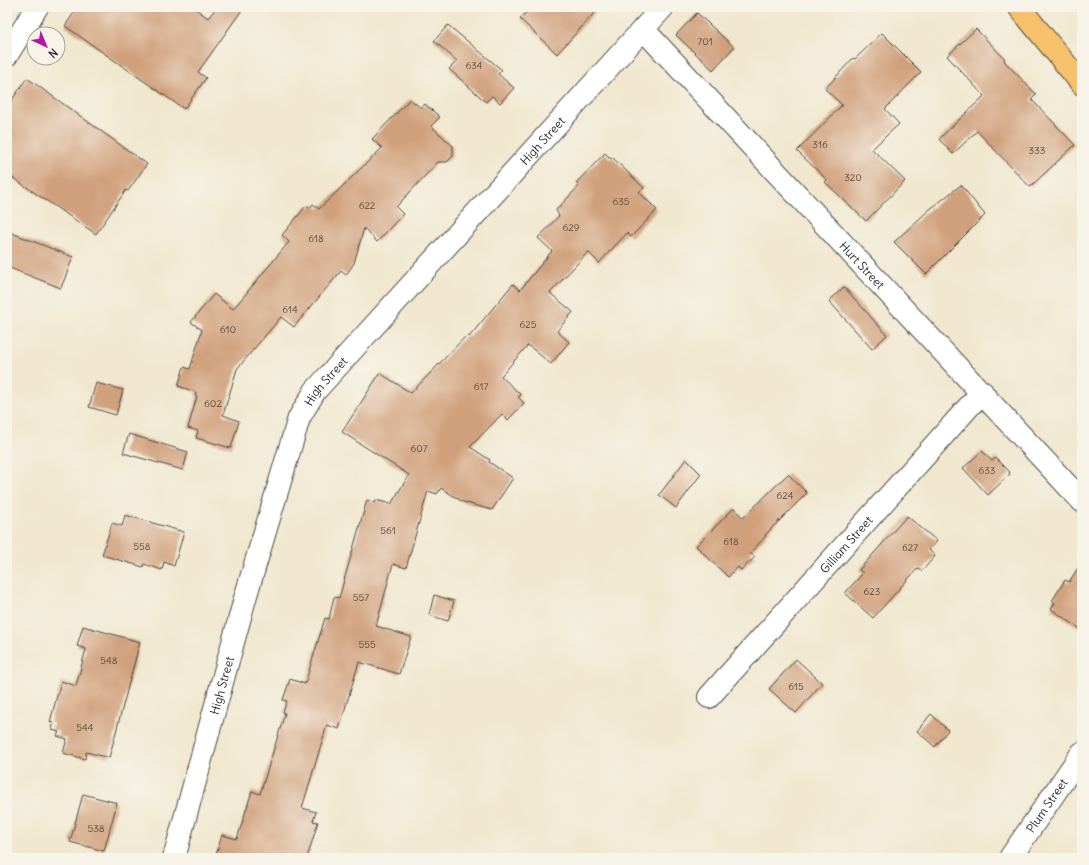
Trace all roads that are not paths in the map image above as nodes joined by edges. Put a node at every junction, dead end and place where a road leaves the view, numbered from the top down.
1 (37, 7) edge
2 (663, 7) edge
3 (1019, 7) edge
4 (643, 29) junction
5 (7, 55) edge
6 (1082, 84) edge
7 (982, 392) junction
8 (1082, 501) edge
9 (710, 697) dead end
10 (1082, 753) edge
11 (174, 858) edge
12 (1010, 858) edge

1 - 5 street
2 - 4 street, High Street
3 - 6 main road
4 - 7 street, Hurt Street
4 - 11 street, High Street
7 - 8 street, Hurt Street
7 - 9 street, Gilliam Street
10 - 12 street, Plum Street

